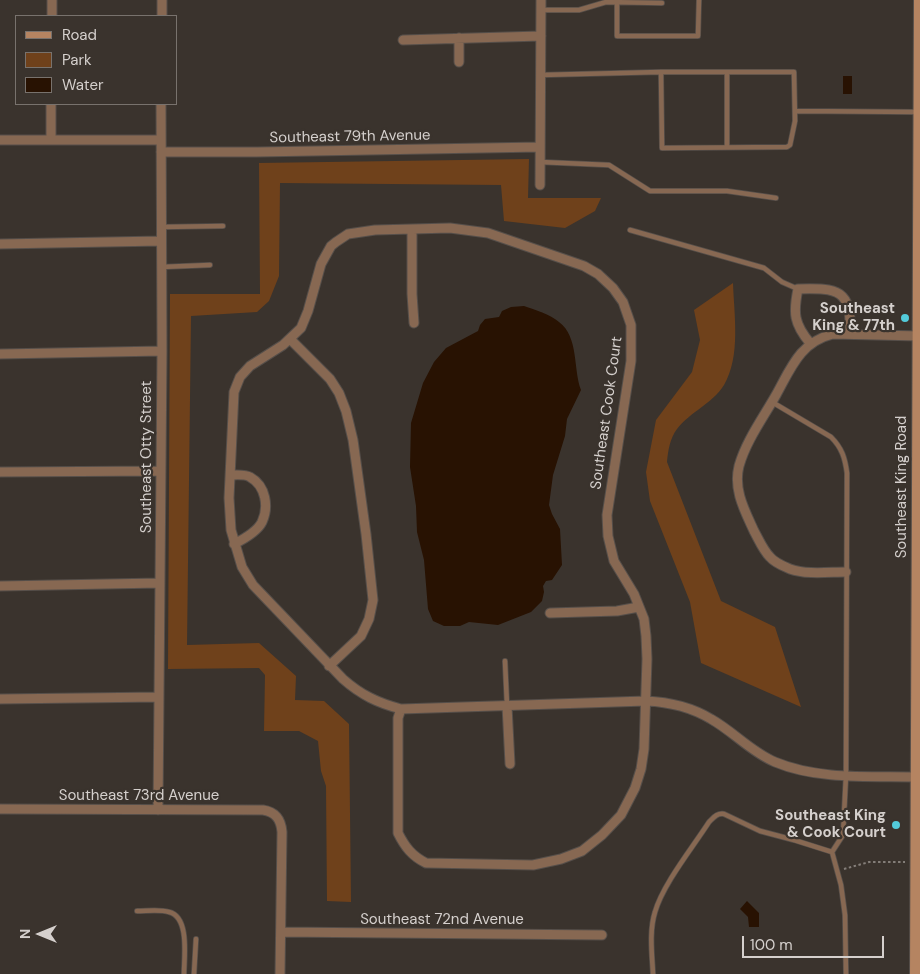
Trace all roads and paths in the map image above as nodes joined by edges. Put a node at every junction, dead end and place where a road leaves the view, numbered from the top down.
1 (52, 0) edge
2 (162, 0) edge
3 (541, 0) edge
4 (698, 0) edge
5 (919, 0) edge
6 (617, 1) edge
7 (662, 3) dead end
8 (541, 10) junction
9 (52, 15) edge
10 (162, 15) edge
11 (540, 36) junction
12 (459, 38) junction
13 (403, 40) dead end
14 (459, 62) dead end
15 (661, 72) junction
16 (727, 72) junction
17 (540, 75) junction
18 (51, 105) edge
19 (161, 105) edge
20 (795, 111) junction
21 (919, 112) junction
22 (0, 140) edge
23 (51, 140) junction
24 (161, 140) junction
25 (540, 147) junction
26 (727, 147) junction
27 (161, 152) junction
28 (540, 162) junction
29 (540, 184) dead end
30 (776, 198) dead end
31 (223, 226) dead end
32 (161, 227) junction
33 (412, 230) junction
34 (630, 230) dead end
35 (161, 241) junction
36 (0, 244) edge
37 (210, 265) dead end
38 (161, 267) junction
39 (798, 289) junction
40 (414, 323) dead end
41 (850, 334) junction
42 (919, 336) edge
43 (290, 339) junction
44 (810, 343) junction
45 (162, 351) junction
46 (0, 354) edge
47 (772, 402) junction
48 (161, 471) junction
49 (0, 472) edge
50 (231, 475) junction
51 (234, 544) junction
52 (846, 572) junction
53 (160, 583) junction
54 (0, 586) edge
55 (639, 607) junction
56 (550, 613) dead end
57 (505, 661) dead end
58 (329, 666) junction
59 (918, 666) edge
60 (159, 697) junction
61 (0, 699) edge
62 (646, 701) junction
63 (507, 706) junction
64 (401, 709) junction
65 (510, 764) dead end
66 (846, 775) junction
67 (916, 777) junction
68 (0, 809) edge
69 (158, 810) junction
70 (832, 852) junction
71 (915, 862) junction
72 (837, 871) junction
73 (137, 911) dead end
74 (280, 932) junction
75 (602, 935) dead end
76 (196, 939) dead end
77 (184, 974) edge
78 (194, 974) edge
79 (280, 974) edge
80 (653, 974) edge
81 (846, 974) edge
82 (915, 974) edge

1 - 9 street
2 - 10 street
3 - 8 street
4 - 6 lane
5 - 21 main road, Southeast King Road
6 - 7 lane
6 - 8 lane
8 - 11 street
11 - 12 street
11 - 17 street
12 - 13 street
12 - 14 street
15 - 16 lane
15 - 17 lane
15 - 26 lane
16 - 20 lane
16 - 26 lane
17 - 25 street
18 - 23 street
19 - 24 street, Southeast Otty Street
20 - 21 lane
20 - 26 lane
21 - 42 main road, Southeast King Road
22 - 23 street
23 - 24 street
24 - 27 street, Southeast Otty Street
25 - 27 street, Southeast 79th Avenue
25 - 28 street
27 - 32 street, Southeast Otty Street
28 - 29 street
28 - 30 lane
31 - 32 lane
32 - 35 street, Southeast Otty Street
33 - 40 street
33 - 43 street, Southeast Cook Court
33 - 55 street, Southeast Cook Court
34 - 39 lane
35 - 36 street
35 - 38 street, Southeast Otty Street
37 - 38 lane
38 - 45 street, Southeast Otty Street
39 - 41 street
39 - 44 street
41 - 42 street
41 - 44 street
42 - 59 main road, Southeast King Road
43 - 50 street, Southeast Cook Court
43 - 58 street
44 - 47 street
45 - 46 street
45 - 48 street, Southeast Otty Street
47 - 52 lane
47 - 52 street
48 - 49 street
48 - 53 street, Southeast Otty Street
50 - 51 street, Southeast Cook Court
50 - 51 street
51 - 58 street, Southeast Cook Court
52 - 66 lane
53 - 54 street
53 - 60 street, Southeast Otty Street
55 - 56 street
55 - 62 street, Southeast Cook Court
57 - 63 lane
58 - 64 street, Southeast Cook Court
59 - 67 main road, Southeast King Road
60 - 61 street
60 - 69 street, Southeast Otty Street
62 - 63 street, Southeast Cook Court
62 - 64 street
62 - 66 street, Southeast Cook Court
63 - 64 street, Southeast Cook Court
63 - 65 street
66 - 67 street, Southeast Cook Court
66 - 70 lane
67 - 71 main road, Southeast King Road
68 - 69 street, Southeast 73rd Avenue
69 - 74 street, Southeast 73rd Avenue
70 - 72 lane
70 - 80 lane
71 - 72 path
71 - 82 main road, Southeast King Road
72 - 81 lane
73 - 77 lane
74 - 75 street, Southeast 72nd Avenue
74 - 79 street
76 - 78 lane

